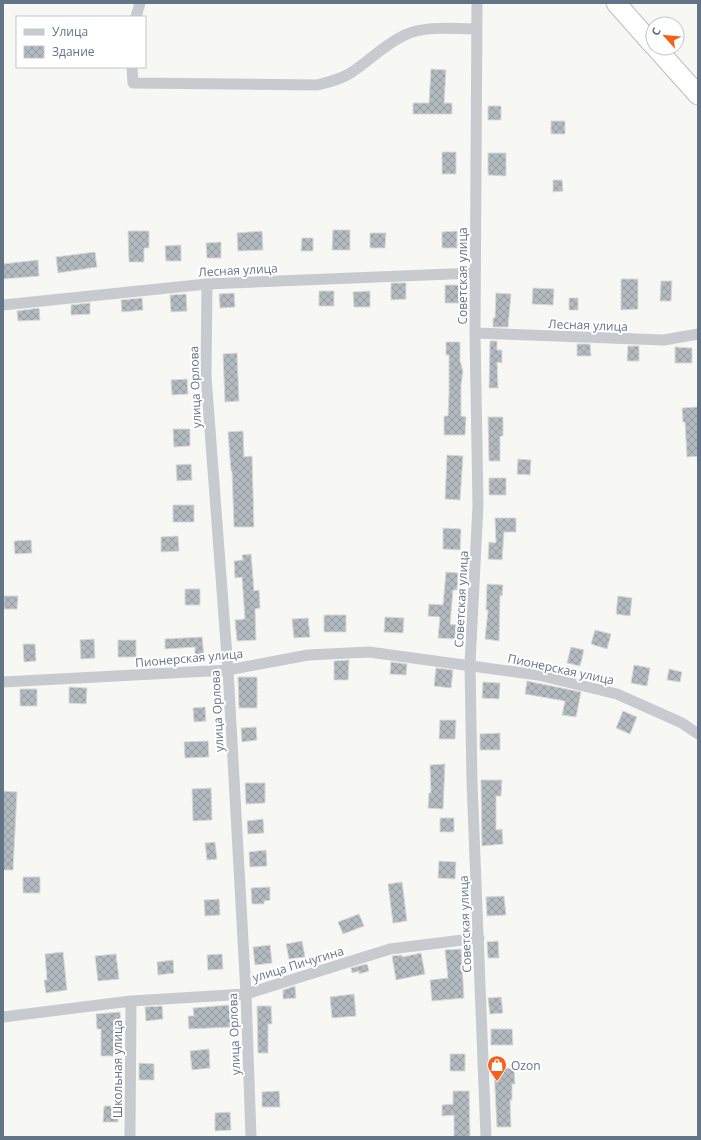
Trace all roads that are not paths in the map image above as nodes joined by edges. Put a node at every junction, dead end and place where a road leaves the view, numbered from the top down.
1 (140, 3) edge
2 (476, 3) edge
3 (616, 3) edge
4 (136, 16) edge
5 (476, 29) junction
6 (645, 36) edge
7 (663, 56) edge
8 (132, 68) edge
9 (698, 95) edge
10 (475, 274) junction
11 (207, 284) junction
12 (3, 305) edge
13 (475, 333) junction
14 (698, 334) edge
15 (470, 664) junction
16 (228, 670) junction
17 (3, 682) edge
18 (698, 734) edge
19 (479, 938) junction
20 (246, 994) junction
21 (131, 1001) junction
22 (3, 1017) edge
23 (130, 1137) edge
24 (251, 1137) edge
25 (486, 1137) edge

1 - 4 street
2 - 5 street, Советская улица
3 - 6 highway
5 - 8 street
5 - 10 street, Советская улица
7 - 9 highway
10 - 11 street, Лесная улица
10 - 13 street, Советская улица
11 - 12 street, Лесная улица
11 - 16 street, улица Орлова
13 - 14 street, Лесная улица
13 - 15 street, Советская улица
15 - 16 street, Пионерская улица
15 - 18 street, Пионерская улица
15 - 19 street, Советская улица
16 - 17 street, Пионерская улица
16 - 20 street, улица Орлова
19 - 20 street, улица Пичугина
19 - 25 street, Советская улица
20 - 21 street, улица Пичугина
20 - 24 street, улица Орлова
21 - 22 street, улица Пичугина
21 - 23 street, Школьная улица

